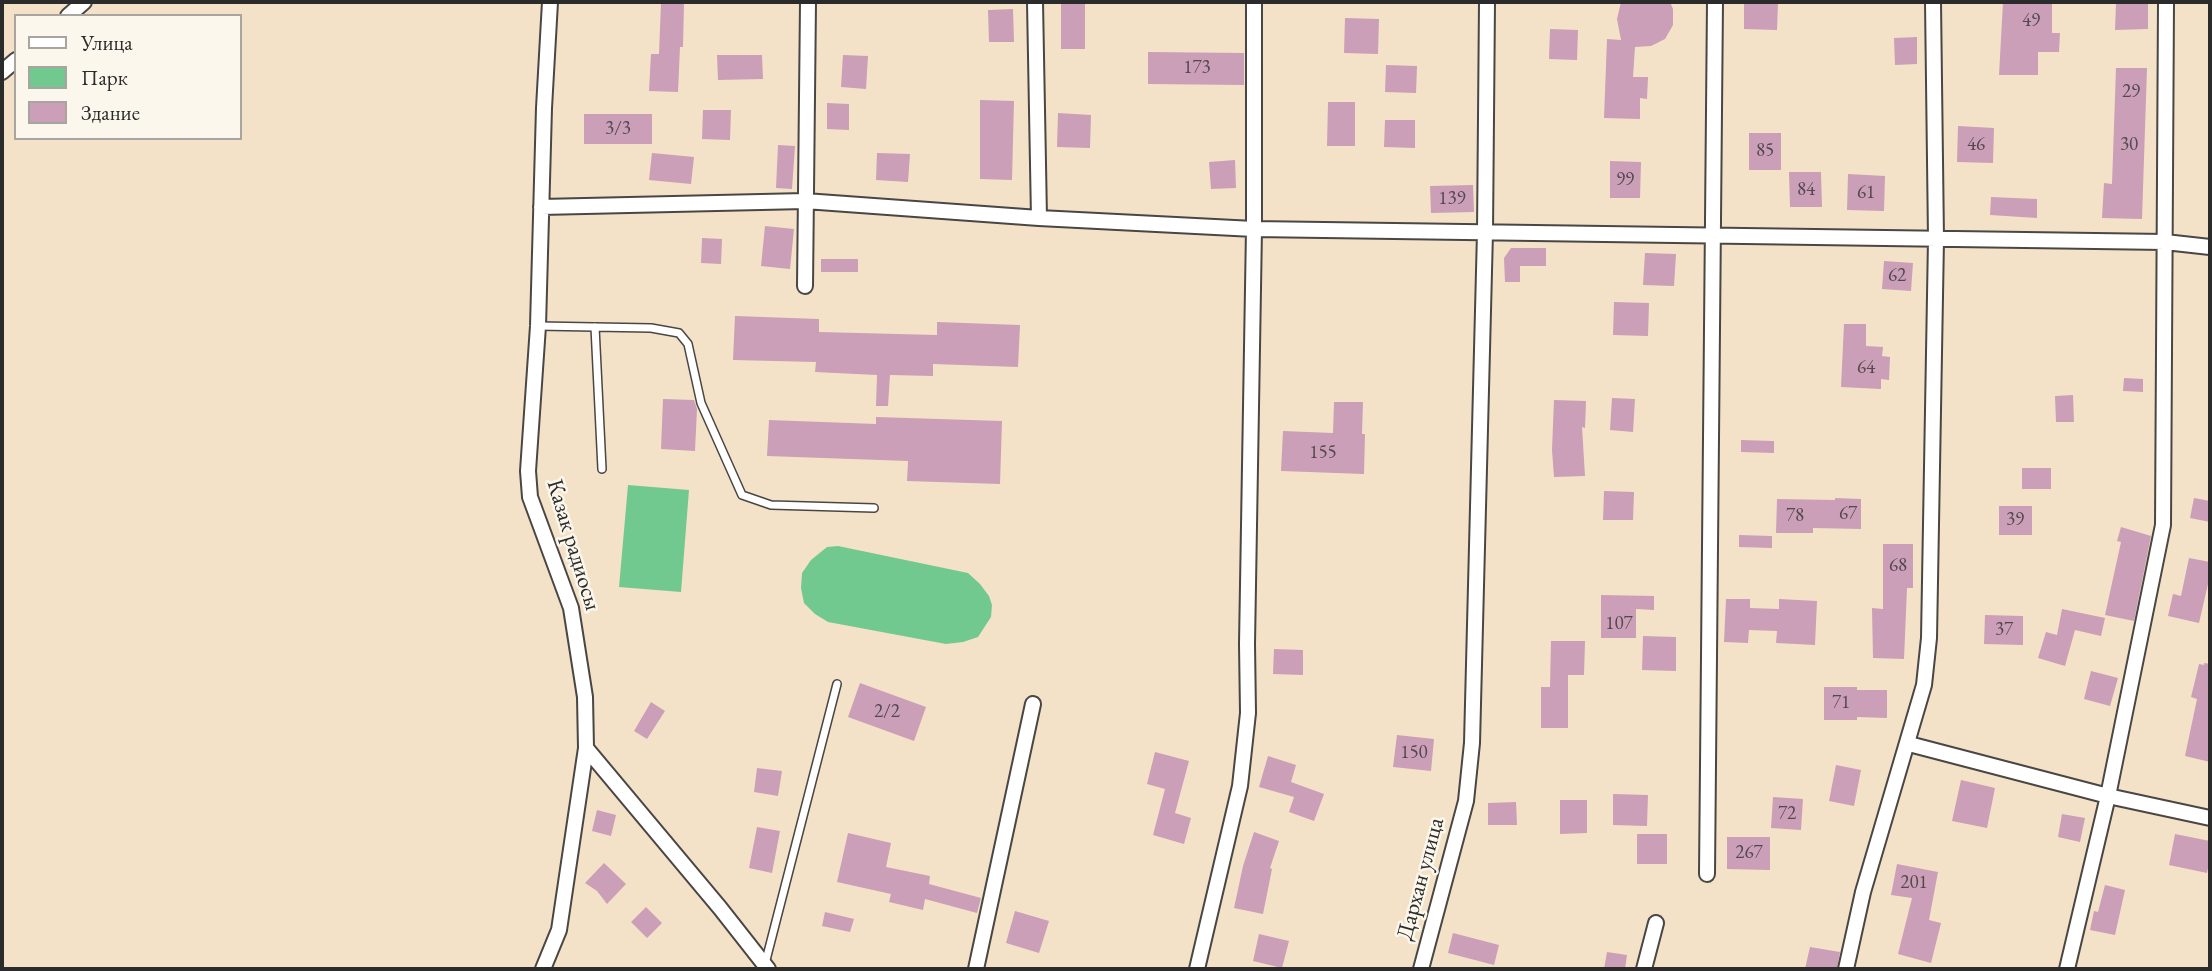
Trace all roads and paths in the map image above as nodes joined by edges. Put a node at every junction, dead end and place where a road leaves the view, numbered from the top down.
1 (84, 2) edge
2 (550, 2) edge
3 (808, 2) edge
4 (1035, 2) edge
5 (1254, 2) edge
6 (1487, 2) edge
7 (1716, 2) edge
8 (1933, 2) edge
9 (2166, 2) edge
10 (70, 14) edge
11 (805, 201) junction
12 (541, 207) junction
13 (1039, 218) junction
14 (1254, 229) junction
15 (1485, 232) junction
16 (1713, 236) junction
17 (1936, 239) junction
18 (2165, 242) junction
19 (2210, 247) edge
20 (805, 286) dead end
21 (538, 326) junction
22 (595, 327) junction
23 (602, 468) dead end
24 (874, 508) dead end
25 (837, 684) dead end
26 (1033, 704) dead end
27 (1909, 744) junction
28 (586, 748) junction
29 (2108, 796) junction
30 (2210, 818) edge
31 (1707, 874) dead end
32 (1656, 923) dead end
33 (767, 967) edge
34 (543, 969) edge
35 (976, 969) edge
36 (1197, 969) edge
37 (1421, 969) edge
38 (1644, 969) edge
39 (1846, 969) edge
40 (2067, 969) edge

1 - 10 street
2 - 12 street, Казак радиосы
3 - 11 street
4 - 13 street
5 - 14 street
6 - 15 street, Дархан улица
7 - 16 street
8 - 17 street
9 - 18 street
11 - 12 street
11 - 13 street
11 - 20 street
12 - 21 street, Казак радиосы
13 - 14 street
14 - 15 street
14 - 36 street
15 - 16 street
15 - 37 street, Дархан улица
16 - 17 street
16 - 31 street
17 - 18 street
17 - 27 street
18 - 19 street
18 - 29 street
21 - 22 lane
21 - 28 street, Казак радиосы
22 - 23 lane
22 - 24 lane
25 - 33 lane
26 - 35 street
27 - 29 street
27 - 39 street
28 - 33 street
28 - 34 street, Казак радиосы
29 - 30 street
29 - 40 street
32 - 38 street

